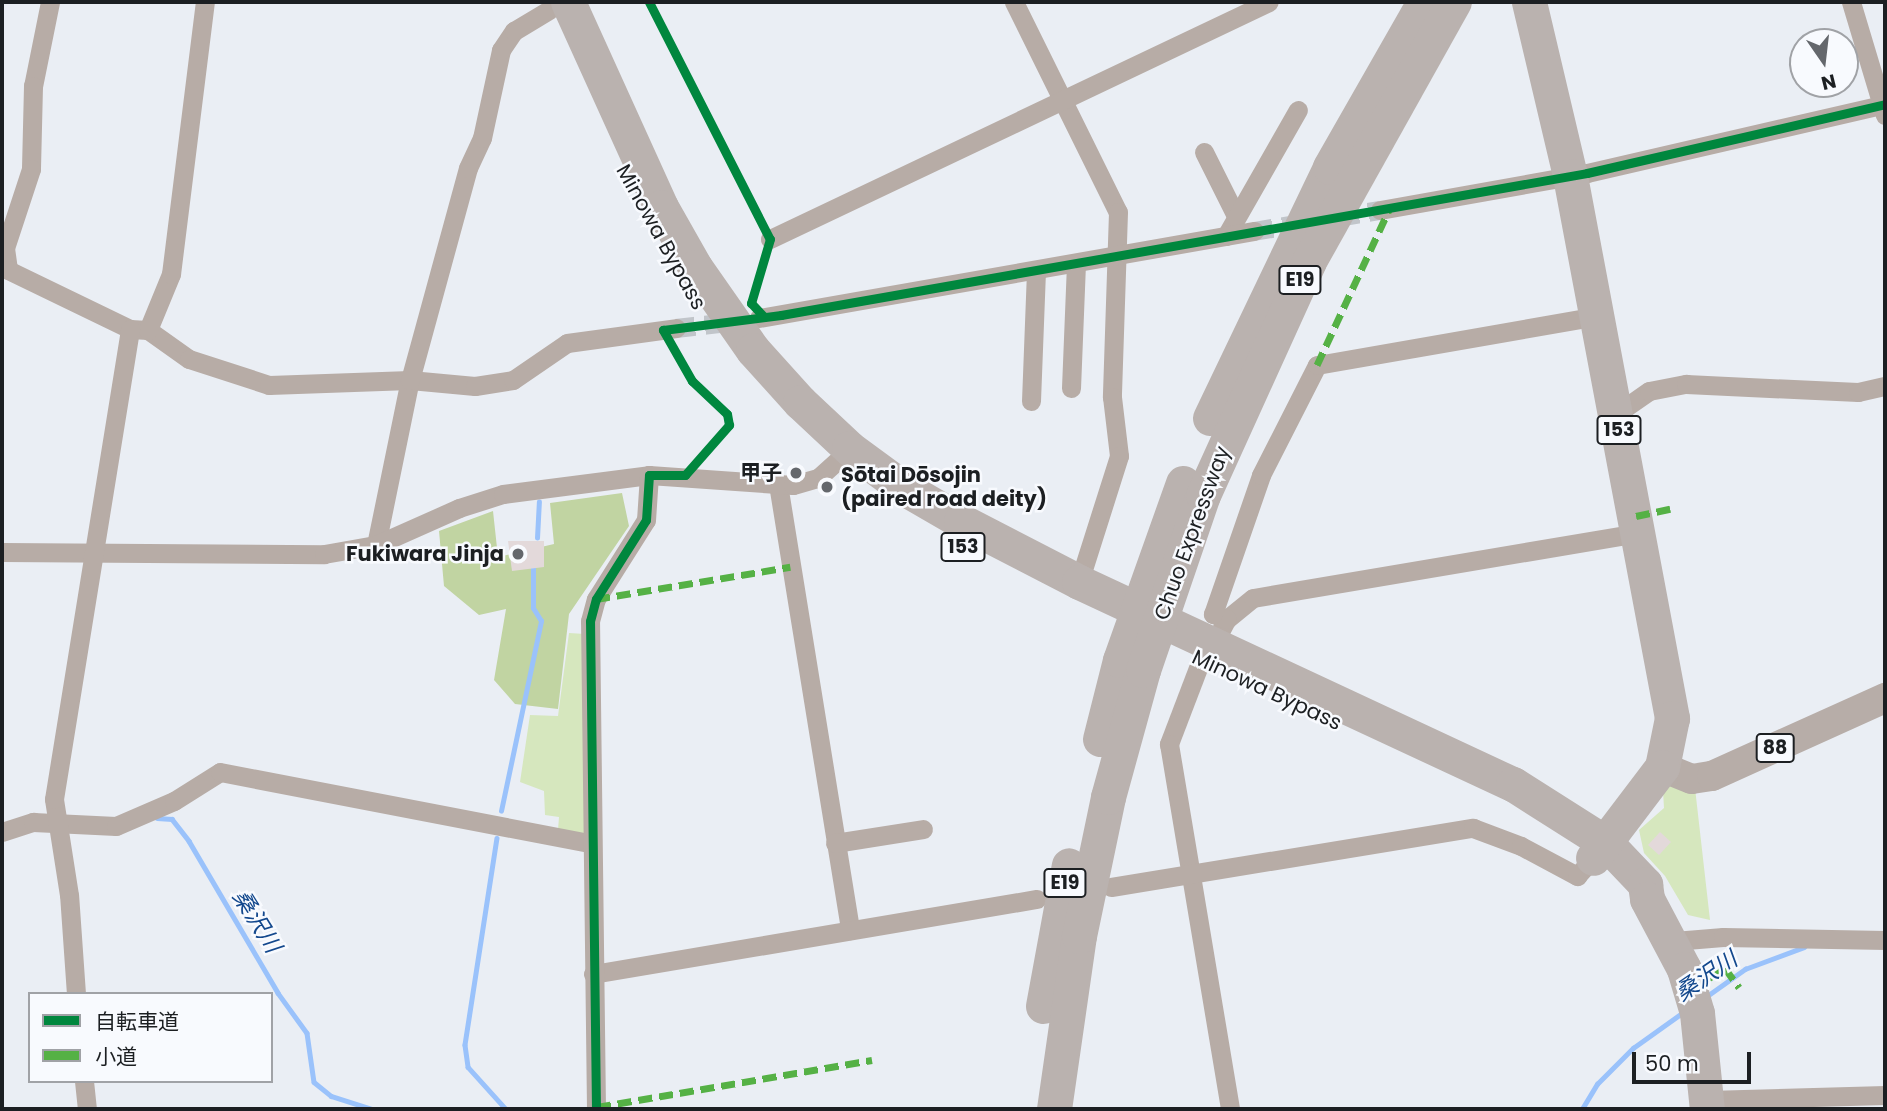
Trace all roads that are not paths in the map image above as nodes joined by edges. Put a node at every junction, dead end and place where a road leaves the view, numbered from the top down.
1 (50, 2) edge
2 (205, 2) edge
3 (1014, 2) edge
4 (1269, 2) edge
5 (1424, 2) edge
6 (1454, 2) edge
7 (1529, 2) edge
8 (1850, 2) edge
9 (554, 4) edge
10 (1061, 99) junction
11 (1884, 108) edge
12 (1298, 110) dead end
13 (1204, 152) dead end
14 (1570, 176) junction
15 (1380, 210) tunnel mouth
16 (1235, 214) junction
17 (1254, 231) tunnel mouth
18 (1226, 236) junction
19 (770, 239) dead end
20 (3, 246) edge
21 (1116, 256) junction
22 (1076, 264) junction
23 (1036, 271) junction
24 (1597, 316) junction
25 (759, 318) tunnel mouth
26 (676, 328) tunnel mouth
27 (139, 330) junction
28 (410, 380) junction
29 (1885, 386) edge
30 (1071, 388) dead end
31 (1031, 401) dead end
32 (1616, 414) junction
33 (837, 461) junction
34 (649, 475) junction
35 (778, 484) junction
36 (1639, 533) junction
37 (376, 545) junction
38 (2, 552) edge
39 (93, 554) junction
40 (1165, 565) junction
41 (1079, 582) junction
42 (1214, 640) junction
43 (1132, 665) junction
44 (1885, 698) edge
45 (1662, 767) junction
46 (55, 823) junction
47 (923, 829) dead end
48 (2, 832) edge
49 (590, 843) junction
50 (835, 843) junction
51 (1600, 850) junction
52 (1191, 875) junction
53 (1111, 887) dead end
54 (1037, 900) dead end
55 (850, 930) junction
56 (1885, 940) edge
57 (1674, 942) junction
58 (593, 974) junction
59 (76, 992) edge
60 (84, 1083) edge
61 (1885, 1095) edge
62 (1707, 1104) edge
63 (86, 1109) edge
64 (596, 1109) edge
65 (1030, 1109) edge
66 (1054, 1109) edge
67 (1230, 1109) edge

1 - 20 street
2 - 27 street
3 - 10 street
4 - 10 street
5 - 40 highway, Chuo Expressway / E19
6 - 40 highway, Chuo Expressway / E19
7 - 14 highway, 153
8 - 11 street
9 - 28 street
9 - 33 highway, Minowa Bypass / 153
9 - 41 highway, Minowa Bypass / 153
10 - 19 street
10 - 21 street
11 - 14 street
12 - 16 street
13 - 16 street
14 - 15 street
14 - 24 highway, 153
16 - 18 street
17 - 18 street
18 - 21 street
20 - 27 street
21 - 22 street
21 - 41 street
22 - 23 street
22 - 30 street
23 - 25 street
23 - 31 street
24 - 32 highway, 153
24 - 42 street
26 - 28 street
27 - 28 street
27 - 39 street
28 - 37 street
29 - 32 street
32 - 36 highway, 153
33 - 35 street
33 - 42 highway, Minowa Bypass / 153
34 - 35 street
34 - 37 street
34 - 49 street
35 - 50 street
36 - 42 street
36 - 45 highway, 153
37 - 39 street
38 - 39 street
39 - 46 street
40 - 43 highway, Chuo Expressway / E19
41 - 42 highway, Minowa Bypass / 153
42 - 51 highway, Minowa Bypass / 153
42 - 52 street
43 - 65 highway, Chuo Expressway / E19
43 - 66 highway, Chuo Expressway / E19
44 - 45 main road, 88
45 - 51 highway, 153
46 - 48 street
46 - 49 street
46 - 59 street
47 - 50 street
49 - 58 street
50 - 55 street
51 - 52 street
51 - 57 highway, 153
52 - 53 street
52 - 67 street
54 - 55 street
55 - 58 street
56 - 57 street
57 - 62 highway, 153
58 - 64 street
60 - 63 street
61 - 62 street

